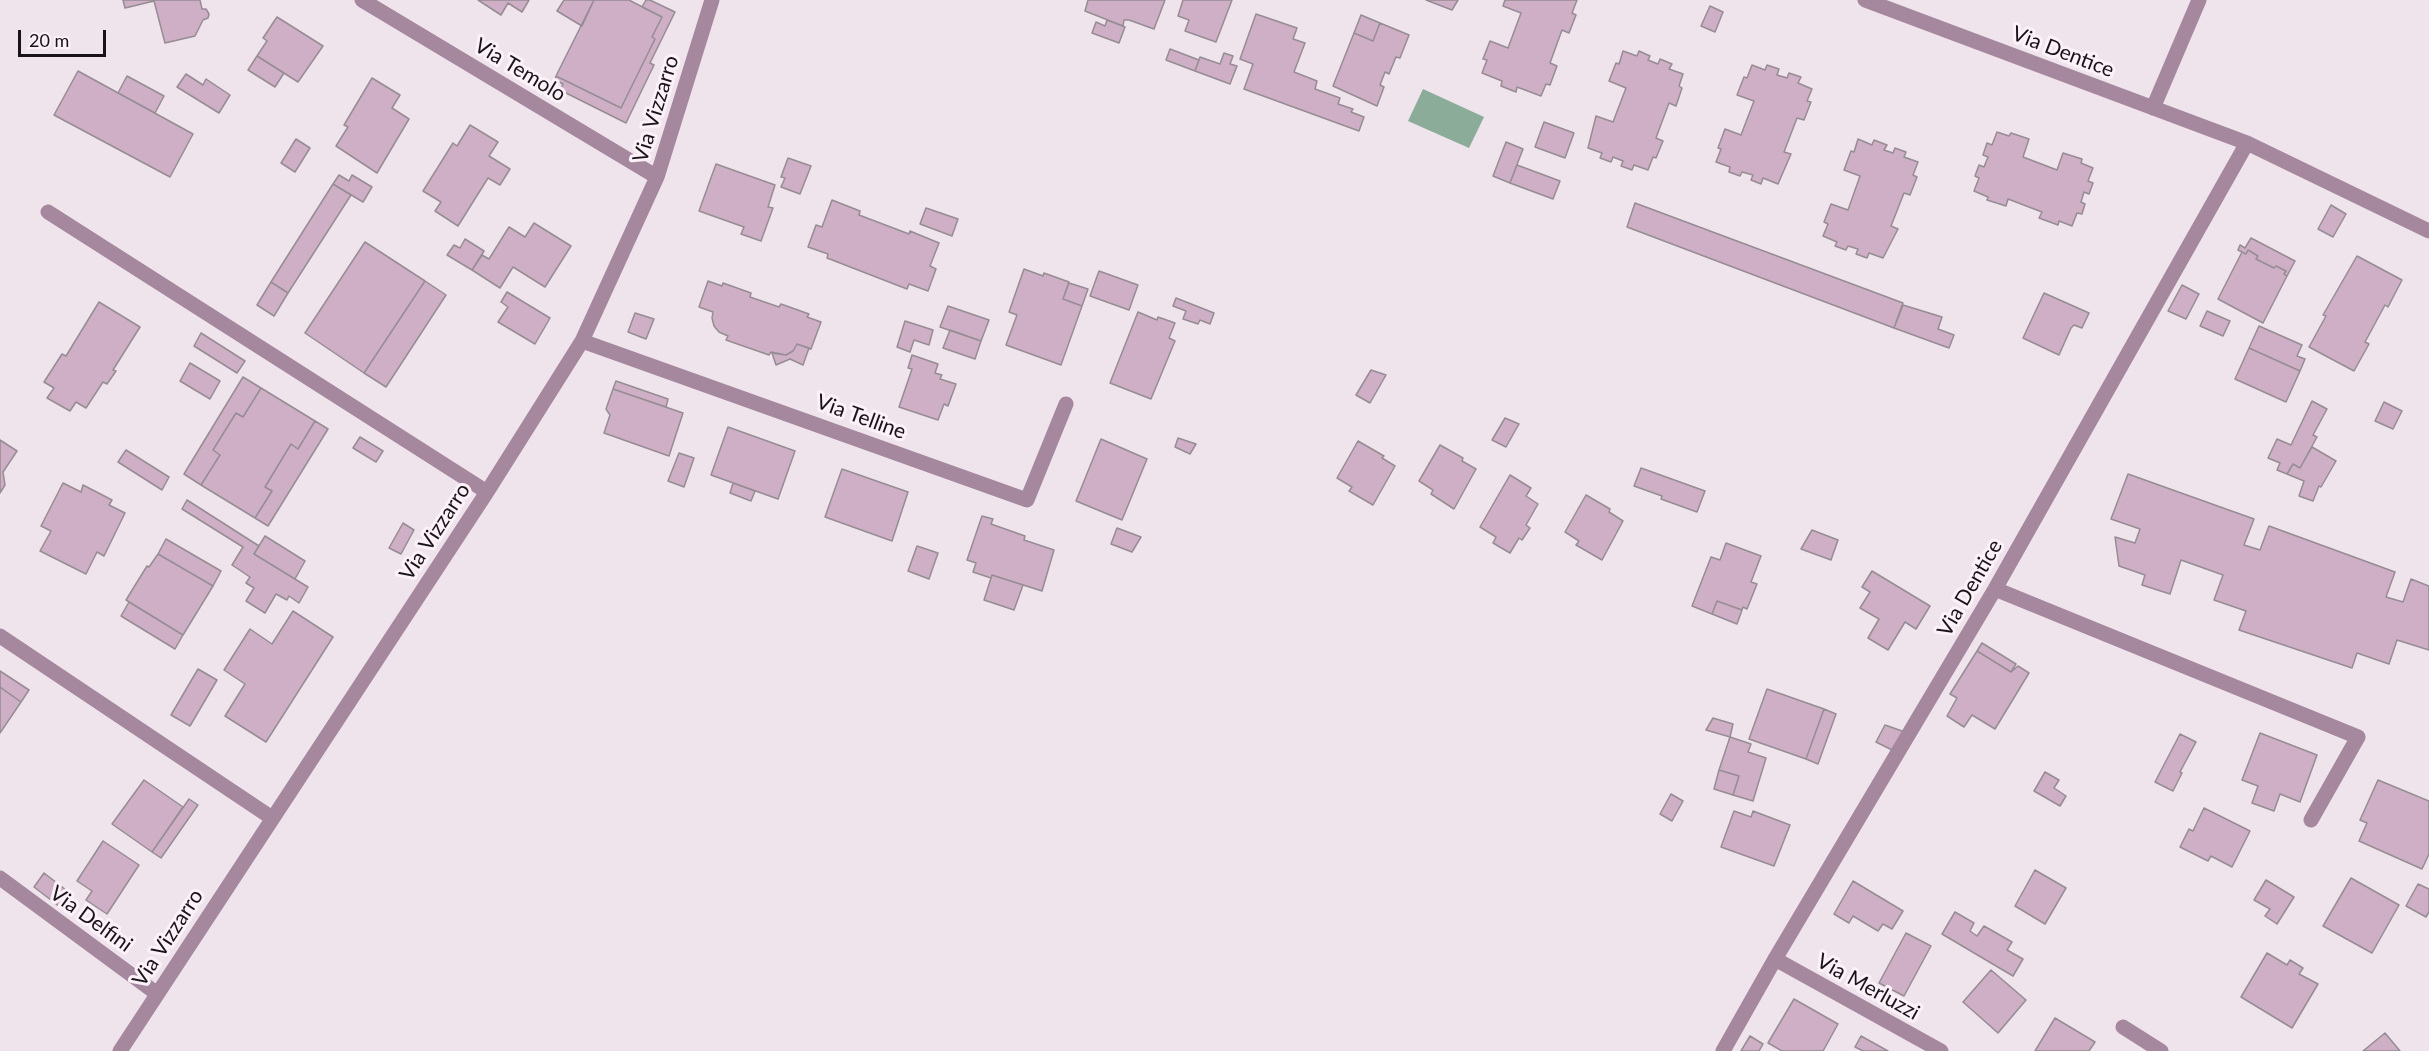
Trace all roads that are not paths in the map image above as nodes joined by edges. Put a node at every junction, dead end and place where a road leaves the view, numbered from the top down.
1 (362, 0) edge
2 (712, 0) edge
3 (1865, 0) edge
4 (2199, 0) edge
5 (2153, 108) junction
6 (2247, 143) junction
7 (657, 177) junction
8 (48, 212) dead end
9 (2429, 231) edge
10 (582, 341) junction
11 (1066, 404) dead end
12 (487, 492) junction
13 (1995, 589) junction
14 (0, 636) edge
15 (272, 818) junction
16 (2311, 820) dead end
17 (0, 878) edge
18 (1775, 959) junction
19 (156, 993) junction
20 (2123, 1027) dead end
21 (120, 1051) edge
22 (1723, 1051) edge
23 (1941, 1051) edge
24 (2161, 1051) edge

1 - 7 street, Via Temolo
2 - 7 street, Via Vizzarro
3 - 5 street, Via Dentice
4 - 5 street
5 - 6 street, Via Dentice
6 - 9 street, Via Dentice
6 - 13 street, Via Dentice
7 - 10 street, Via Vizzarro
8 - 12 street
10 - 11 street, Via Telline
10 - 12 street, Via Vizzarro
12 - 15 street, Via Vizzarro
13 - 16 street
13 - 18 street, Via Dentice
14 - 15 street
15 - 19 street, Via Vizzarro
17 - 19 street, Via Delfini
18 - 22 street, Via Dentice
18 - 23 street, Via Merluzzi
19 - 21 street, Via Vizzarro
20 - 24 street

